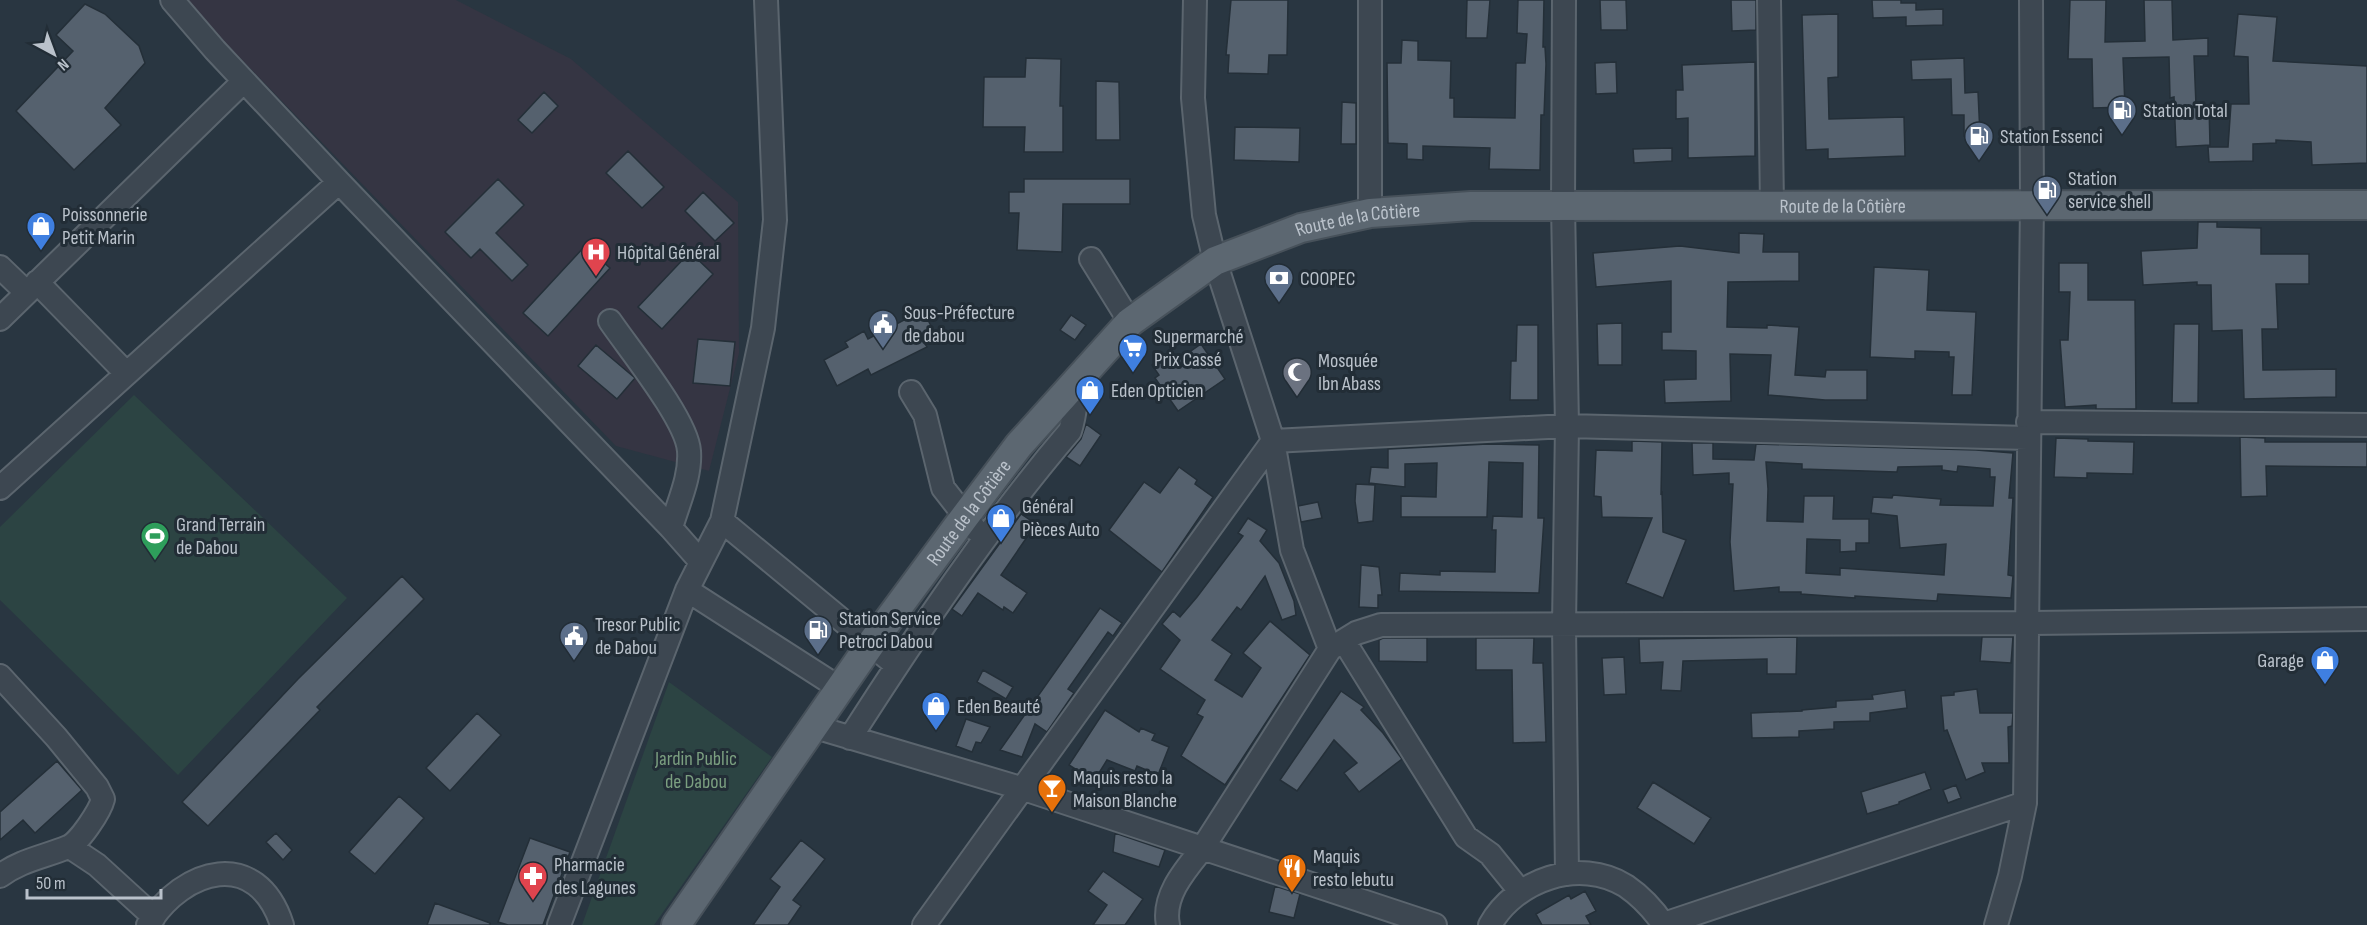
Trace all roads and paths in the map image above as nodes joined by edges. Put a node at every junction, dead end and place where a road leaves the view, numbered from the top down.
1 (172, 0) edge
2 (766, 0) edge
3 (1194, 0) edge
4 (1370, 0) edge
5 (1564, 0) edge
6 (1769, 0) edge
7 (2031, 0) edge
8 (244, 81) junction
9 (339, 182) junction
10 (2032, 204) junction
11 (1563, 205) junction
12 (1772, 205) junction
13 (2367, 205) edge
14 (1371, 213) junction
15 (1091, 259) dead end
16 (1215, 261) junction
17 (0, 267) edge
18 (32, 287) junction
19 (0, 319) edge
20 (610, 321) dead end
21 (1130, 322) junction
22 (126, 373) junction
23 (1080, 376) junction
24 (911, 392) dead end
25 (2367, 425) edge
26 (1567, 426) junction
27 (2028, 430) junction
28 (1273, 441) junction
29 (1019, 445) junction
30 (1041, 464) junction
31 (0, 488) edge
32 (966, 515) junction
33 (722, 521) junction
34 (671, 528) junction
35 (982, 540) junction
36 (701, 562) junction
37 (687, 590) junction
38 (2367, 619) edge
39 (2027, 623) junction
40 (1564, 625) junction
41 (870, 645) junction
42 (1337, 645) junction
43 (896, 665) junction
44 (0, 676) edge
45 (841, 689) junction
46 (814, 727) junction
47 (850, 738) junction
48 (1024, 789) junction
49 (2025, 803) junction
50 (70, 847) junction
51 (1202, 849) junction
52 (1567, 874) junction
53 (0, 876) edge
54 (1520, 891) junction
55 (151, 921) edge
56 (282, 925) edge
57 (559, 925) edge
58 (676, 925) edge
59 (924, 925) edge
60 (1168, 925) edge
61 (1436, 925) edge
62 (1490, 925) edge
63 (1664, 925) edge
64 (1996, 925) edge

1 - 8 street
2 - 33 street
3 - 16 street
4 - 14 street
5 - 11 street
6 - 12 street
7 - 10 street
8 - 9 street
8 - 18 street
9 - 22 street
9 - 34 street
10 - 12 main road, Route de la Côtière
10 - 13 main road, Route de la Côtière
10 - 27 street
11 - 12 main road, Route de la Côtière
11 - 14 main road, Route de la Côtière
11 - 26 street
14 - 16 main road, Route de la Côtière
15 - 21 street
16 - 21 main road, Route de la Côtière
16 - 28 street
17 - 18 street
18 - 19 street
18 - 22 street
20 - 34 street
21 - 23 main road, Route de la Côtière
22 - 31 street
23 - 29 main road, Route de la Côtière
23 - 30 street
24 - 32 street
25 - 27 street
26 - 27 street
26 - 28 street
26 - 40 street
27 - 39 street
28 - 42 street
28 - 48 street
29 - 30 street
29 - 32 main road, Route de la Côtière
30 - 35 street
32 - 35 street
32 - 41 main road, Route de la Côtière
33 - 36 street
33 - 41 street
34 - 36 street
35 - 43 street
36 - 37 street
37 - 45 street
37 - 57 street
38 - 39 street
39 - 40 street
39 - 49 street
40 - 42 street
40 - 52 street
41 - 43 street
41 - 45 main road, Route de la Côtière
42 - 51 street
42 - 54 street
43 - 47 street
44 - 50 street
45 - 46 main road, Route de la Côtière
46 - 47 street
46 - 58 main road, Route de la Côtière
47 - 48 street
48 - 51 street
48 - 59 street
49 - 63 street
49 - 64 street
50 - 53 street
50 - 55 street
51 - 60 street
51 - 61 street
52 - 54 street
52 - 63 street
54 - 62 street
55 - 56 street

